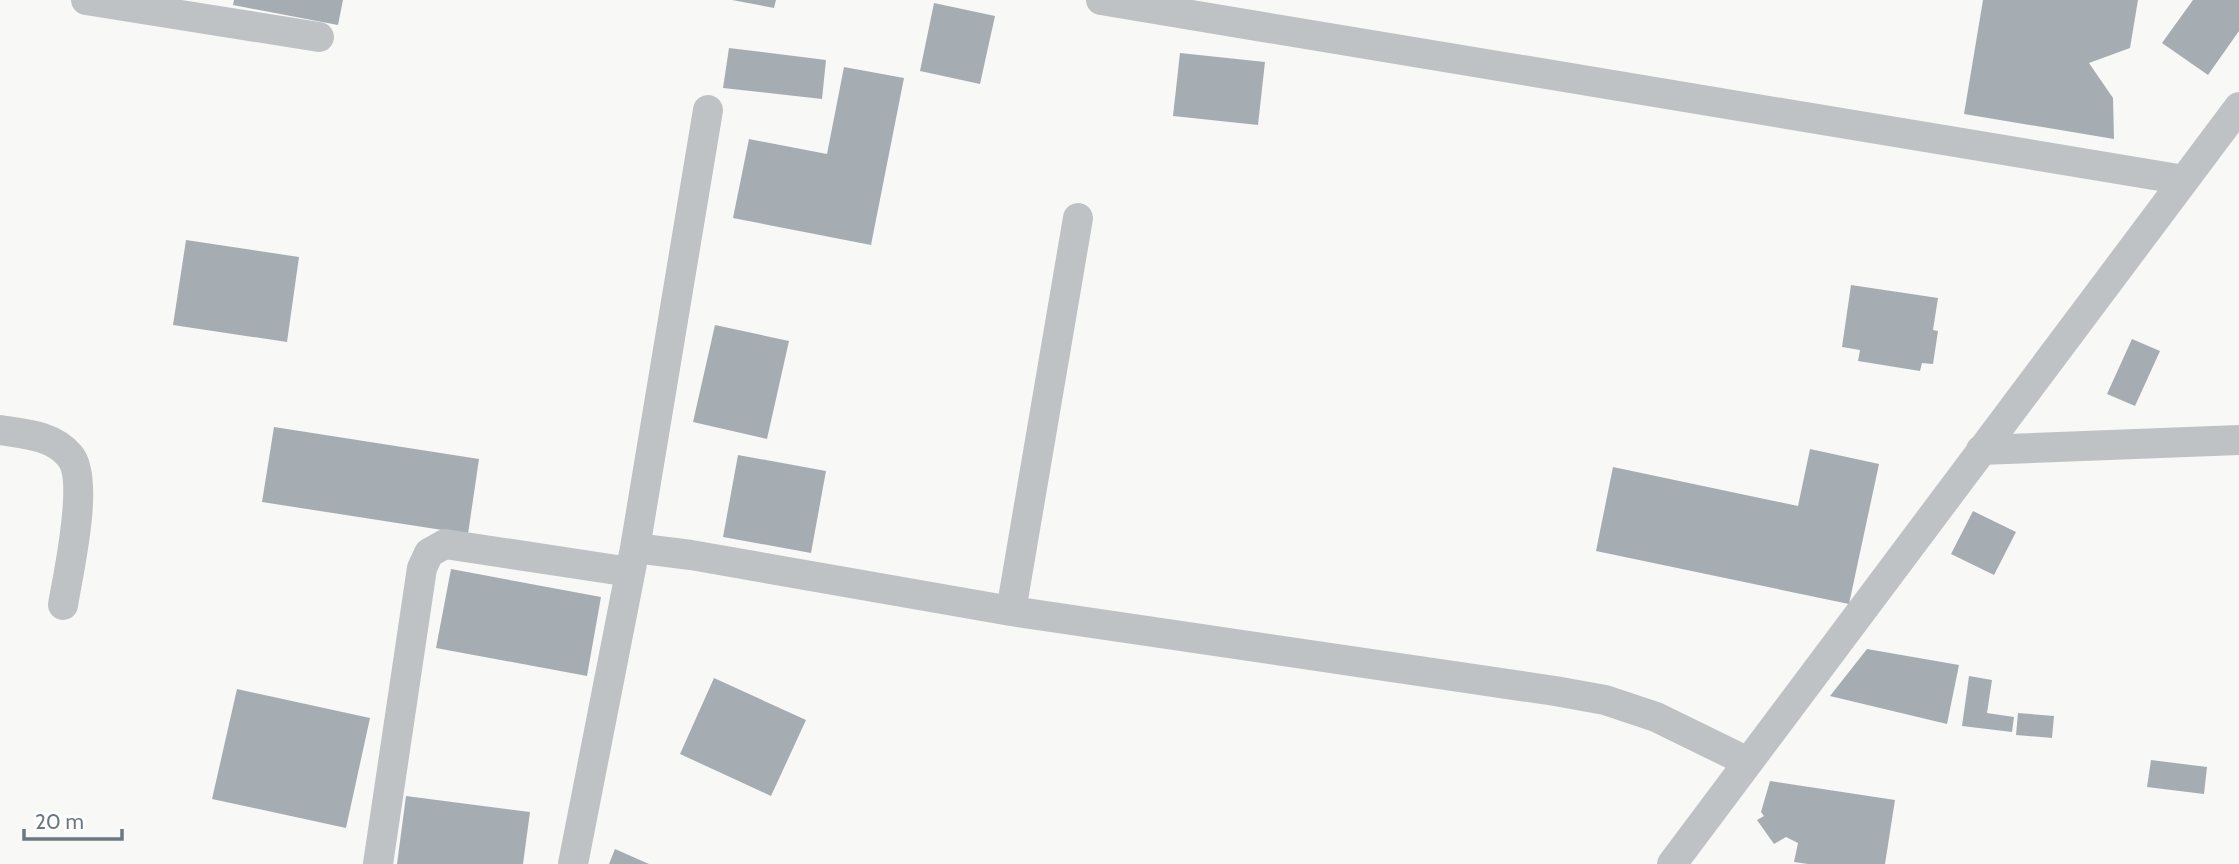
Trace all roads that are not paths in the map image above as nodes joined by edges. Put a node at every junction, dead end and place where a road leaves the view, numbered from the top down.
1 (86, 0) edge
2 (1101, 0) edge
3 (319, 37) dead end
4 (2239, 107) edge
5 (708, 110) dead end
6 (2184, 180) junction
7 (1078, 218) dead end
8 (0, 430) edge
9 (2239, 440) edge
10 (1982, 450) junction
11 (632, 560) junction
12 (63, 605) dead end
13 (1011, 611) junction
14 (1748, 762) junction
15 (378, 864) edge
16 (573, 864) edge
17 (1672, 864) edge

1 - 3 street
2 - 6 street
4 - 6 street
5 - 11 street
6 - 10 street
7 - 13 street
8 - 12 street
9 - 10 street
10 - 14 street
11 - 13 street
11 - 15 street
11 - 16 street
13 - 14 street
14 - 17 street

